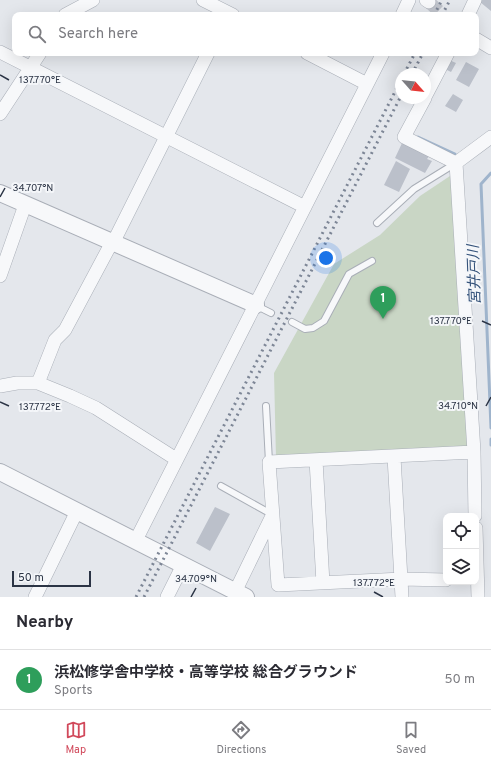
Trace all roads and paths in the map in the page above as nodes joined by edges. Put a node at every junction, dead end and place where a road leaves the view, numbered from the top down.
1 (93, 0) edge
2 (203, 0) edge
3 (409, 0) edge
4 (476, 0) edge
5 (71, 12) edge
6 (226, 12) edge
7 (403, 12) edge
8 (470, 12) edge
9 (479, 41) edge
10 (491, 48) edge
11 (0, 52) edge
12 (38, 56) edge
13 (206, 56) edge
14 (313, 56) edge
15 (381, 56) edge
16 (446, 56) edge
17 (30, 68) junction
18 (367, 84) junction
19 (431, 86) edge
20 (422, 104) edge
21 (0, 114) edge
22 (166, 137) junction
23 (491, 137) edge
24 (456, 163) junction
25 (0, 193) edge
26 (25, 205) junction
27 (305, 207) junction
28 (377, 223) dead end
29 (112, 242) junction
30 (372, 261) dead end
31 (0, 276) edge
32 (256, 305) junction
33 (271, 313) dead end
34 (292, 322) dead end
35 (38, 384) junction
36 (0, 386) edge
37 (266, 406) dead end
38 (474, 452) junction
39 (394, 457) junction
40 (176, 459) junction
41 (316, 460) junction
42 (269, 462) junction
43 (0, 472) edge
44 (221, 486) dead end
45 (77, 511) junction
46 (475, 513) edge
47 (273, 515) junction
48 (136, 540) junction
49 (183, 565) junction
50 (402, 579) junction
51 (443, 580) edge
52 (323, 583) junction
53 (477, 585) edge
54 (241, 594) edge
55 (35, 597) edge
56 (167, 597) edge
57 (402, 597) edge
58 (478, 597) edge

1 - 5 street
2 - 6 street
3 - 7 street
4 - 8 street
9 - 10 street
11 - 17 street
12 - 17 street
13 - 22 street
14 - 18 street
15 - 18 street
16 - 19 street
17 - 21 street
17 - 22 street
18 - 27 street
20 - 24 street
22 - 27 street
22 - 29 street
23 - 24 street
24 - 28 lane
24 - 38 street
25 - 26 street
26 - 29 street
26 - 31 street
27 - 32 street
29 - 32 street
29 - 35 street
30 - 34 lane
32 - 33 lane
32 - 40 street
35 - 36 street
35 - 40 street
37 - 42 lane
38 - 39 street
38 - 46 street
39 - 41 street
39 - 50 street
40 - 48 street
41 - 42 street
41 - 52 street
42 - 47 street
43 - 45 street
44 - 47 lane
45 - 48 street
45 - 55 street
47 - 52 street
47 - 54 street
48 - 49 street
49 - 54 street
49 - 56 street
50 - 51 street
50 - 52 street
50 - 57 street
53 - 58 street

